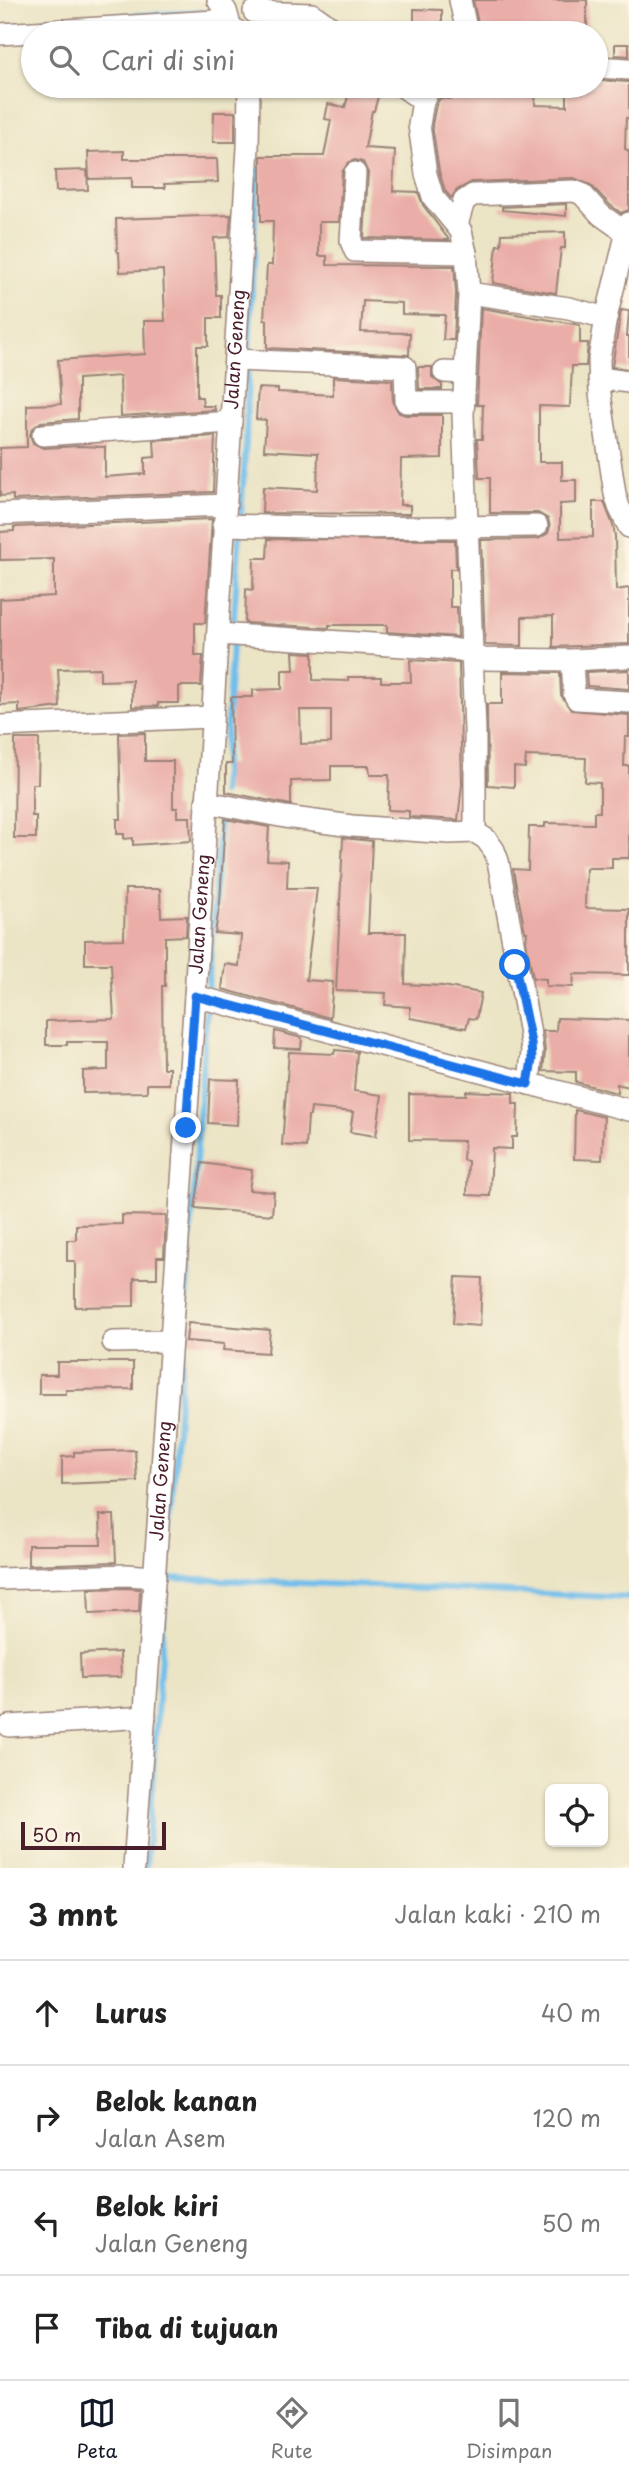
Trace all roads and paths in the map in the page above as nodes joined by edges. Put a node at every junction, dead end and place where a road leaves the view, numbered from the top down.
1 (218, 0) edge
2 (460, 0) edge
3 (254, 6) edge
4 (232, 21) edge
5 (321, 21) edge
6 (464, 21) edge
7 (21, 33) edge
8 (0, 34) edge
9 (608, 68) edge
10 (629, 69) edge
11 (248, 98) edge
12 (426, 98) edge
13 (355, 173) dead end
14 (457, 225) junction
15 (627, 227) edge
16 (466, 253) junction
17 (622, 286) edge
18 (469, 293) junction
19 (606, 318) junction
20 (235, 360) junction
21 (599, 378) junction
22 (629, 382) edge
23 (464, 402) junction
24 (231, 422) junction
25 (43, 435) dead end
26 (0, 514) edge
27 (233, 521) junction
28 (468, 526) junction
29 (537, 526) dead end
30 (629, 527) edge
31 (229, 635) junction
32 (472, 654) junction
33 (629, 657) edge
34 (572, 660) junction
35 (629, 702) edge
36 (211, 717) junction
37 (0, 726) edge
38 (206, 802) junction
39 (475, 832) junction
40 (195, 996) junction
41 (528, 1084) junction
42 (629, 1110) edge
43 (171, 1341) junction
44 (113, 1342) dead end
45 (155, 1577) junction
46 (0, 1579) edge
47 (145, 1717) junction
48 (9, 1727) dead end
49 (134, 1868) edge

1 - 4 street
2 - 6 street
3 - 5 street
7 - 8 street
9 - 10 street
11 - 20 street, Jalan Geneng
12 - 14 street
13 - 16 street
14 - 15 street
14 - 16 street
15 - 17 street
16 - 18 street
17 - 19 street
18 - 19 street
18 - 23 street
19 - 21 street
20 - 23 street
20 - 24 street, Jalan Geneng
21 - 22 street
21 - 30 street
23 - 28 street
24 - 25 street
24 - 27 street, Jalan Geneng
26 - 27 street
27 - 28 street
27 - 31 street, Jalan Geneng
28 - 29 street
28 - 32 street
31 - 32 street
31 - 36 street, Jalan Geneng
32 - 34 street
32 - 39 street
33 - 34 street
34 - 35 street
36 - 37 street
36 - 38 street, Jalan Geneng
38 - 39 street
38 - 40 street, Jalan Geneng
39 - 41 street
40 - 41 street
40 - 43 street, Jalan Geneng
41 - 42 street
43 - 44 street
43 - 45 street, Jalan Geneng
45 - 46 street
45 - 47 street, Jalan Geneng
47 - 48 street
47 - 49 street, Jalan Geneng

